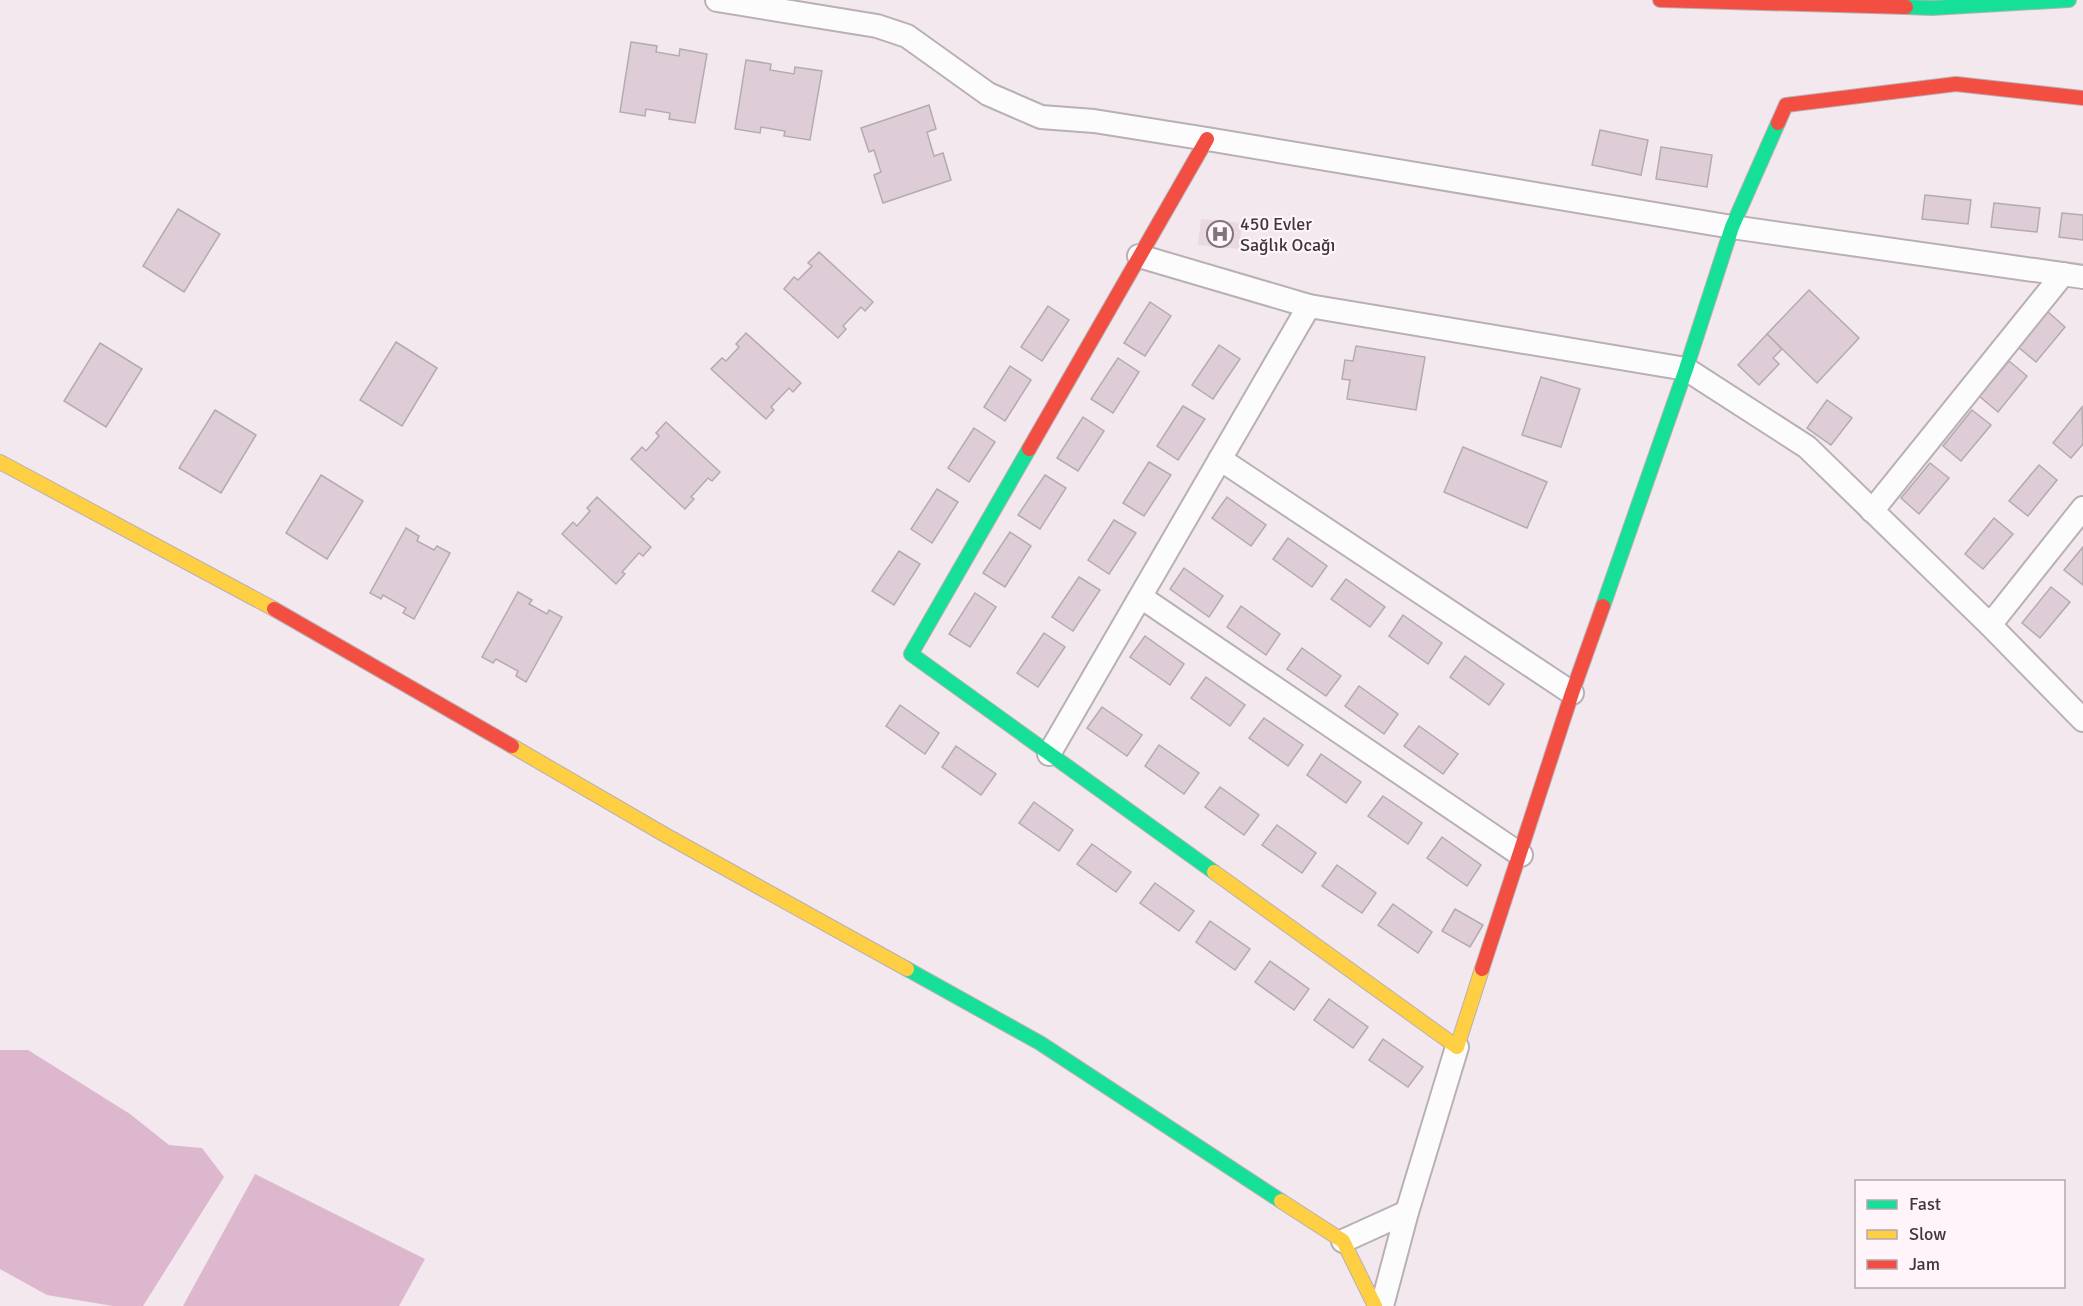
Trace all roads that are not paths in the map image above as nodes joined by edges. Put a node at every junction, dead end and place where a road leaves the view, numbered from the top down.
1 (717, 0) edge
2 (1660, 0) edge
3 (2068, 0) edge
4 (2083, 98) edge
5 (1207, 139) junction
6 (1732, 227) junction
7 (1138, 256) junction
8 (2073, 275) edge
9 (1309, 306) junction
10 (1686, 369) junction
11 (1220, 459) junction
12 (0, 462) edge
13 (2083, 508) edge
14 (1872, 511) junction
15 (1141, 597) junction
16 (1990, 625) junction
17 (1572, 693) junction
18 (2083, 720) edge
19 (1049, 754) junction
20 (1521, 855) junction
21 (1457, 1047) junction
22 (1407, 1212) junction
23 (1343, 1241) junction
24 (1375, 1306) edge
25 (1382, 1306) edge

1 - 5 street
2 - 3 street
4 - 6 street
5 - 6 street
5 - 7 street
6 - 8 street
6 - 10 street
7 - 9 street
7 - 19 street
8 - 14 street
9 - 10 street
9 - 11 street
10 - 14 street
10 - 17 street
11 - 15 street
11 - 17 street
12 - 23 street
13 - 16 street
14 - 16 street
15 - 19 street
15 - 20 street
16 - 18 street
17 - 20 street
19 - 21 street
20 - 21 street
21 - 22 street
22 - 23 street
22 - 25 street
23 - 24 street

